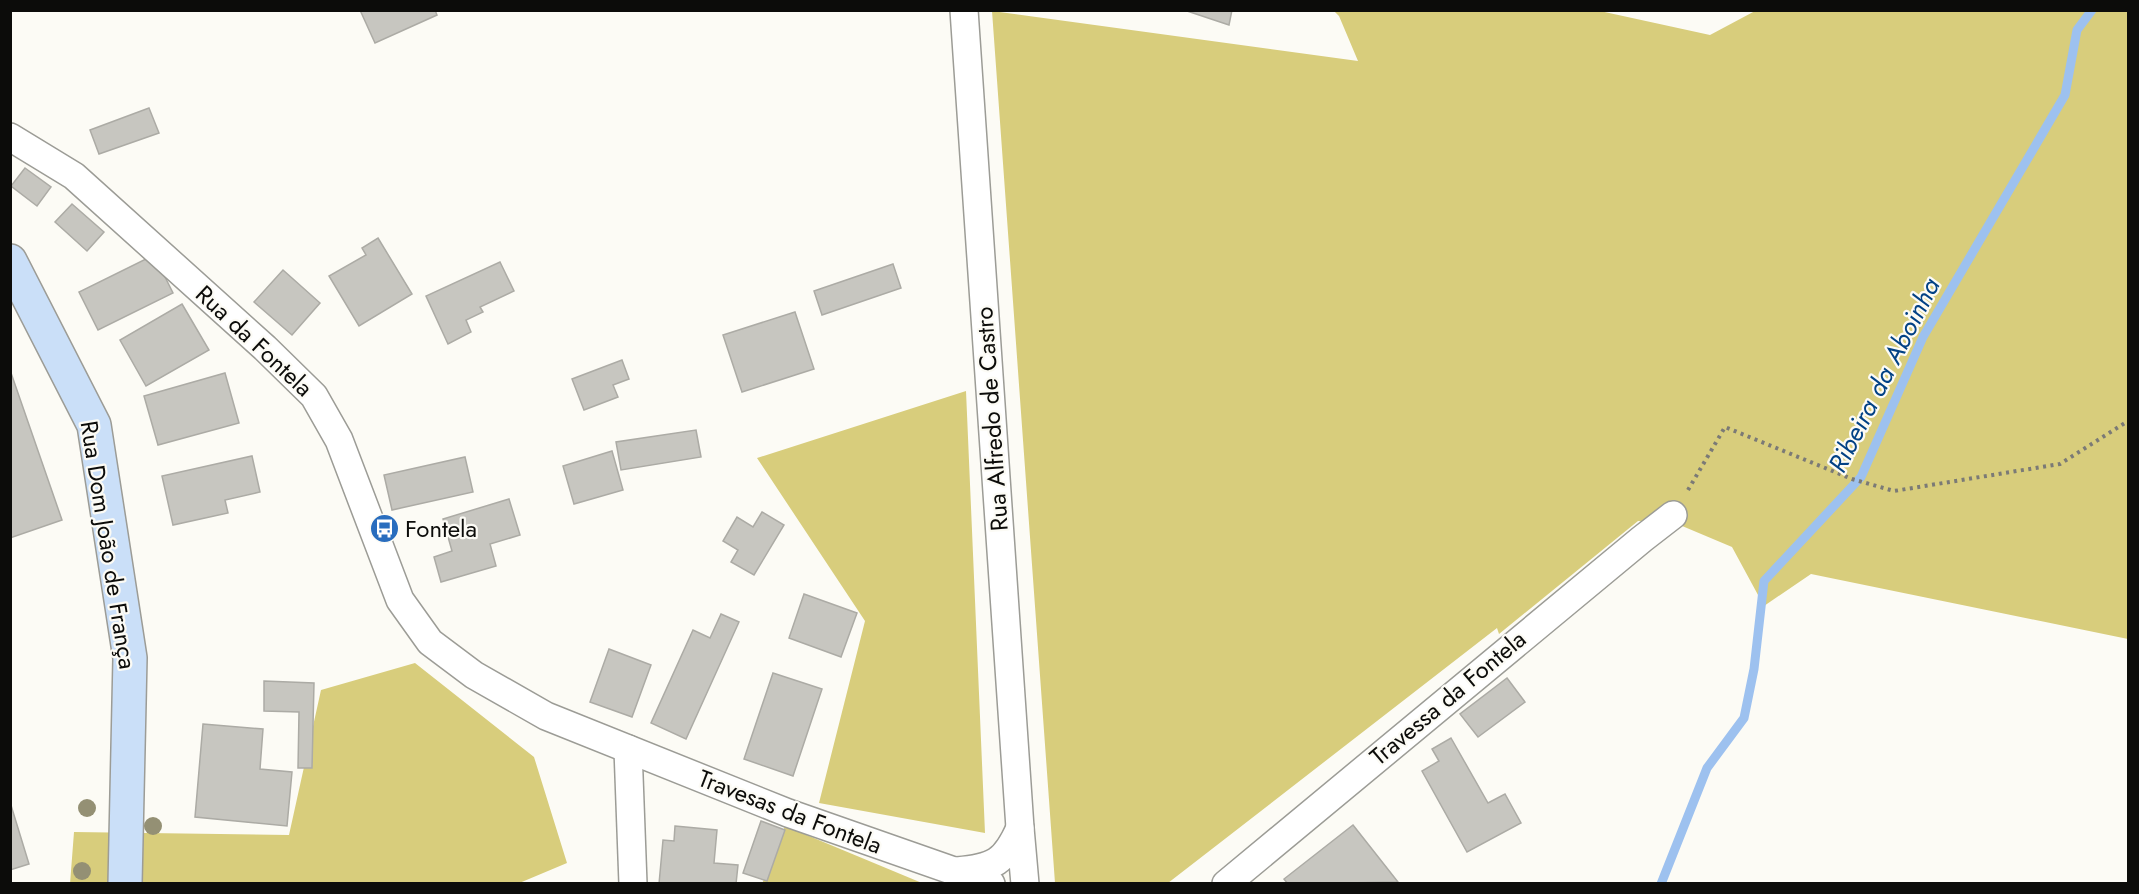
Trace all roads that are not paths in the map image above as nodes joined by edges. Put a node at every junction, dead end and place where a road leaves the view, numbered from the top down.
1 (964, 10) edge
2 (10, 137) edge
3 (10, 261) edge
4 (1673, 515) road end
5 (628, 749) junction
6 (1020, 828) junction
7 (953, 871) junction
8 (125, 884) edge
9 (633, 884) edge
10 (991, 884) edge
11 (1025, 884) edge
12 (1226, 884) edge

1 - 6 street, Rua Alfredo de Castro
2 - 5 street, Rua da Fontela
3 - 8 main road, Rua Dom João de França
4 - 12 street, Travessa da Fontela
5 - 7 street, Travesas da Fontela
5 - 9 street
6 - 7 street
6 - 11 street, Rua Alfredo de Castro
7 - 10 street

